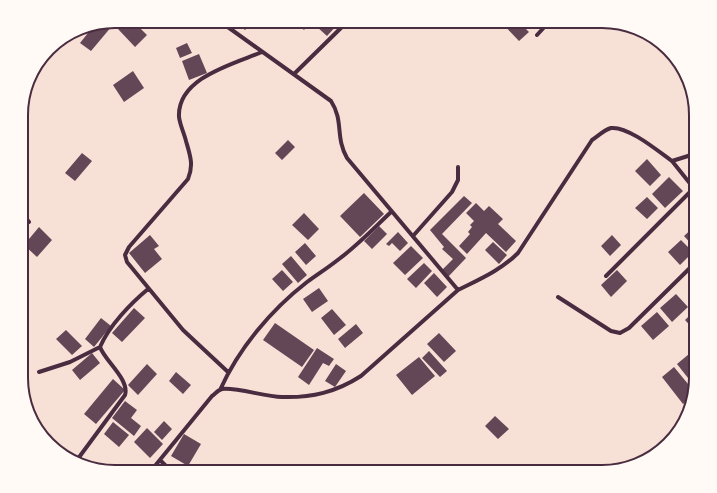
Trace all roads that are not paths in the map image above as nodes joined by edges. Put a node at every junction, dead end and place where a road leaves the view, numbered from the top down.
1 (229, 28) edge
2 (341, 28) edge
3 (543, 28) edge
4 (537, 35) dead end
5 (262, 52) junction
6 (294, 74) junction
7 (689, 155) edge
8 (672, 160) junction
9 (458, 168) dead end
10 (689, 182) edge
11 (689, 196) edge
12 (391, 212) junction
13 (413, 236) junction
14 (689, 269) edge
15 (606, 276) dead end
16 (148, 289) junction
17 (458, 290) junction
18 (558, 296) dead end
19 (100, 347) junction
20 (39, 372) dead end
21 (228, 372) junction
22 (220, 390) junction
23 (79, 457) edge
24 (160, 460) junction
25 (156, 465) edge
26 (165, 465) edge

1 - 5 street
2 - 6 street
3 - 4 street
5 - 6 street
5 - 16 street
6 - 12 street
7 - 8 street
8 - 10 street
8 - 17 street
9 - 13 street
11 - 15 street
12 - 13 street
12 - 21 street
13 - 17 street
14 - 18 street
16 - 19 street
16 - 21 street
17 - 22 street
19 - 20 street
19 - 23 street
21 - 22 street
22 - 24 street
24 - 25 street
24 - 26 street

